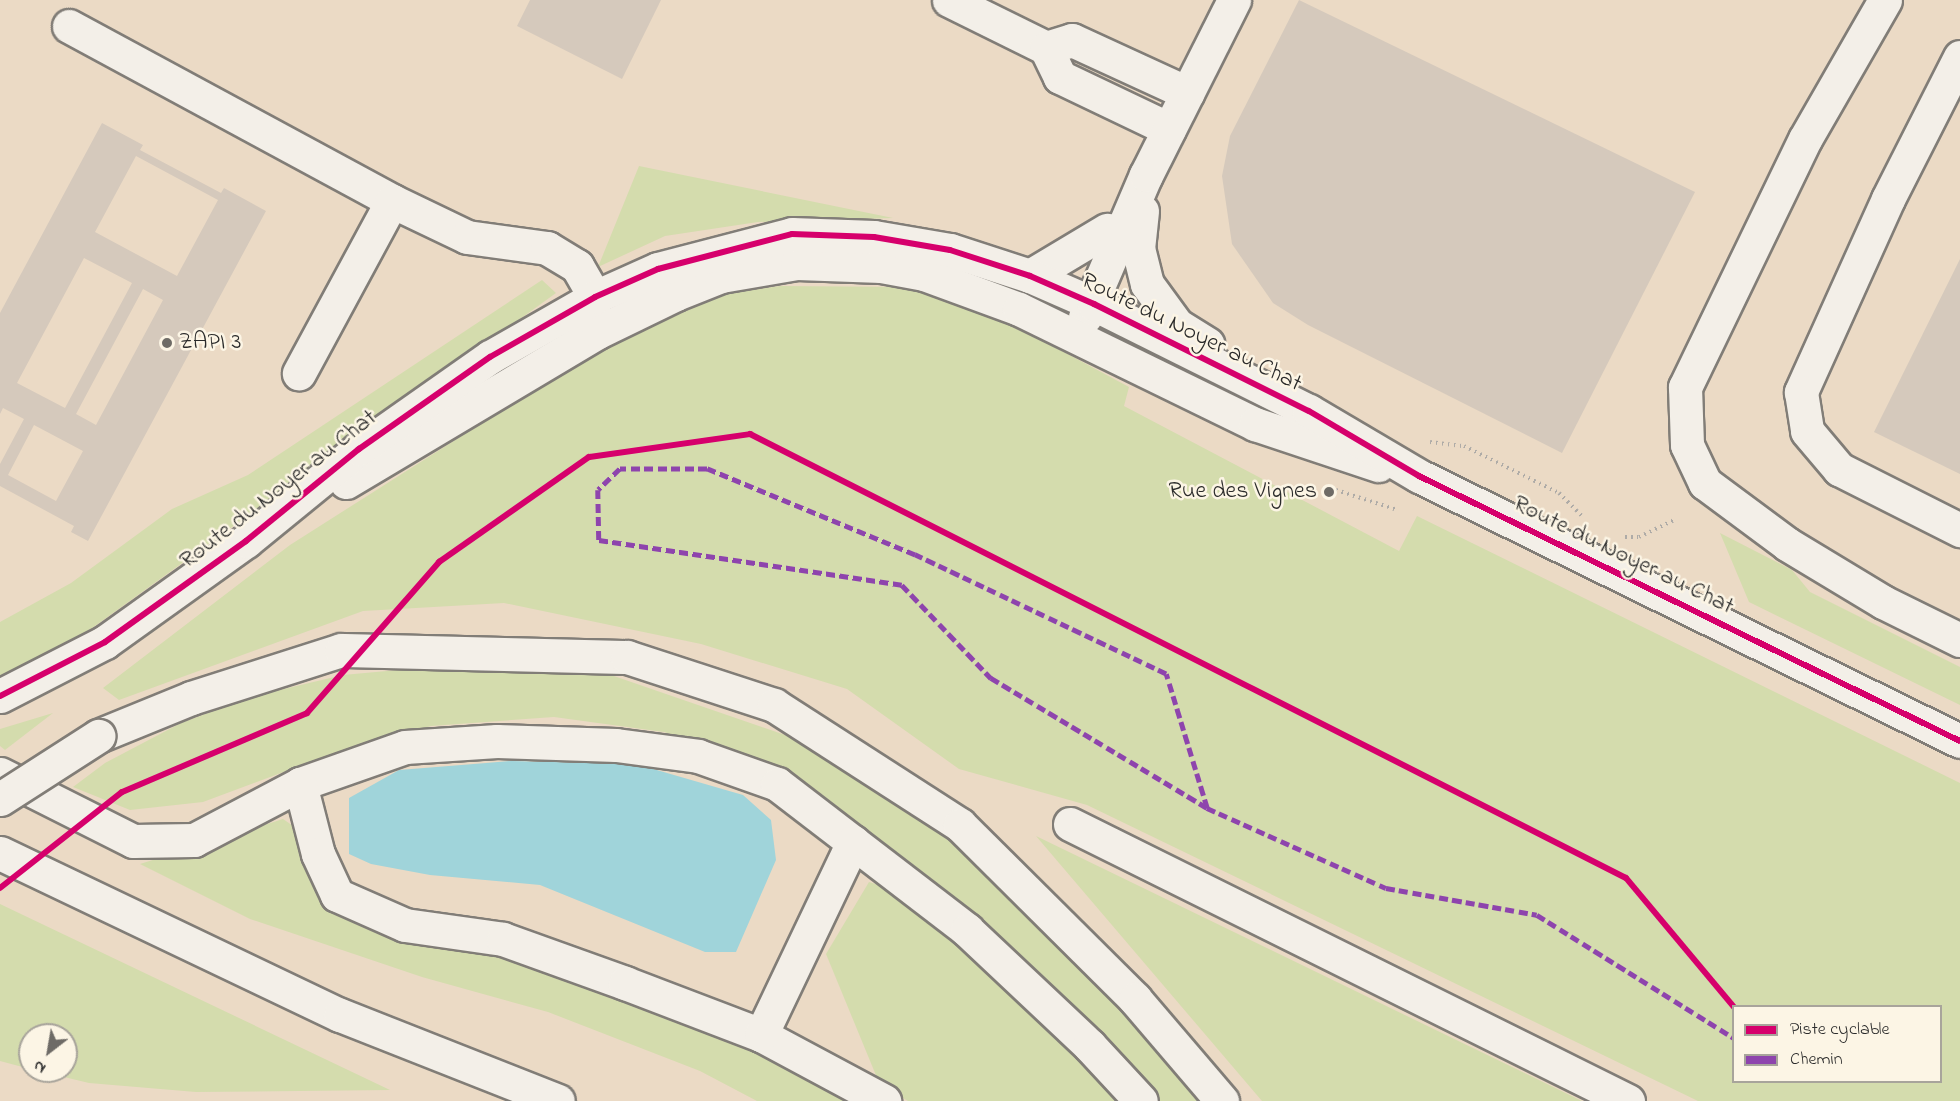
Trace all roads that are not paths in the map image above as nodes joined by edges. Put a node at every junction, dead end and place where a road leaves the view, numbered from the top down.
1 (949, 0) edge
2 (1234, 0) edge
3 (1885, 0) edge
4 (69, 26) dead end
5 (1046, 48) junction
6 (1960, 57) edge
7 (1187, 93) junction
8 (1169, 129) junction
9 (1146, 175) junction
10 (392, 201) junction
11 (1107, 230) junction
12 (1030, 276) junction
13 (595, 297) junction
14 (1088, 315) junction
15 (299, 373) dead end
16 (1309, 411) junction
17 (420, 438) junction
18 (1419, 476) junction
19 (1960, 530) edge
20 (246, 541) junction
21 (1960, 640) edge
22 (0, 696) edge
23 (1960, 741) edge
24 (0, 774) edge
25 (300, 784) junction
26 (0, 799) edge
27 (1070, 824) dead end
28 (853, 842) junction
29 (0, 853) edge
30 (760, 1035) junction
31 (558, 1101) edge
32 (884, 1101) edge
33 (1141, 1101) edge
34 (1222, 1101) edge
35 (1628, 1101) edge

1 - 5 street
2 - 7 street
3 - 21 street
4 - 10 street
5 - 7 street
5 - 8 street
6 - 19 street
7 - 8 street
8 - 9 street
9 - 11 street
9 - 14 street
9 - 16 street
10 - 13 street
10 - 15 street
11 - 12 street
11 - 14 street
12 - 13 street, Route du Noyer au Chat
12 - 14 street, Route du Noyer au Chat
13 - 17 street
13 - 20 street, Route du Noyer au Chat
14 - 16 street, Route du Noyer au Chat
14 - 17 street, Route du Noyer au Chat
14 - 18 street, Route du Noyer au Chat
16 - 18 street, Route du Noyer au Chat
17 - 20 street, Route du Noyer au Chat
18 - 23 street, Route du Noyer au Chat
20 - 22 street, Route du Noyer au Chat
24 - 25 street
25 - 28 street
25 - 30 street
26 - 34 street, bridge
27 - 35 street
28 - 30 street
28 - 33 street
29 - 31 street
30 - 32 street

